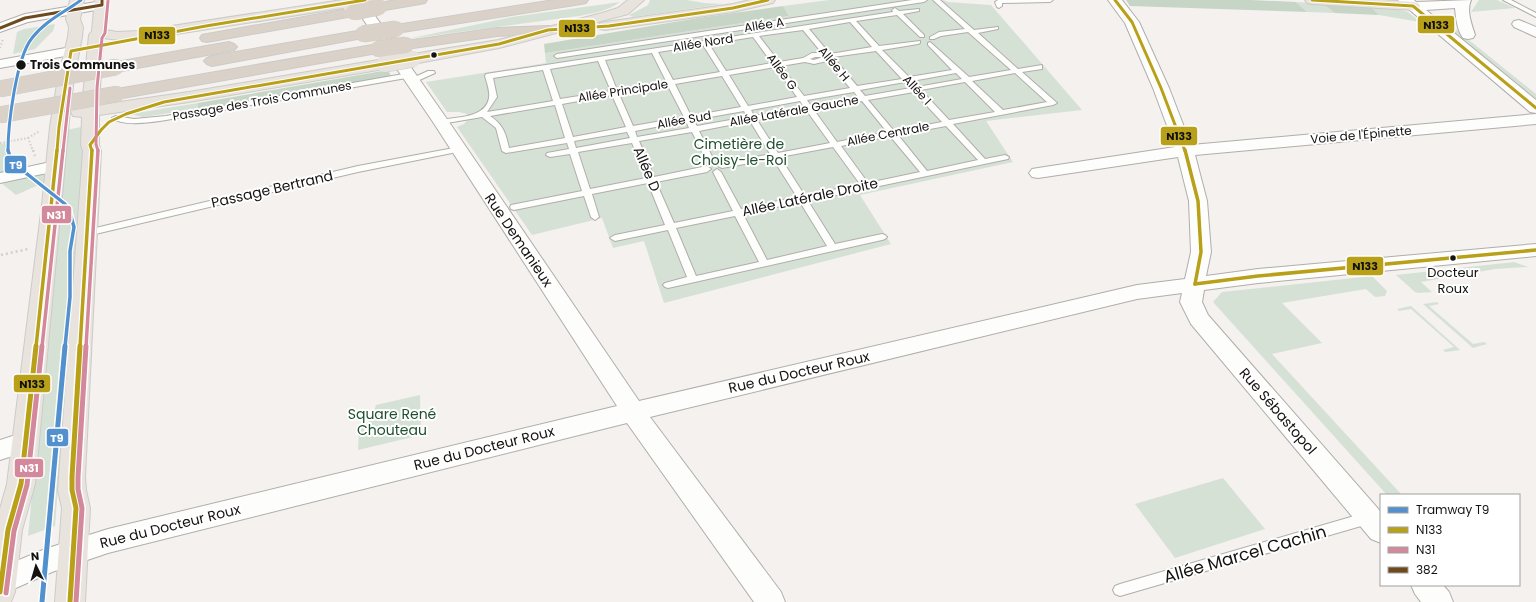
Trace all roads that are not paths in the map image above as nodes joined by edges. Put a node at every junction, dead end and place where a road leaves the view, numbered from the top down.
1 (365, 0) edge
2 (420, 0) edge
3 (509, 0) edge
4 (581, 0) edge
5 (637, 0) edge
6 (768, 0) edge
7 (885, 0) edge
8 (924, 0) edge
9 (936, 0) edge
10 (1050, 0) edge
11 (1115, 0) edge
12 (1312, 0) edge
13 (1506, 0) edge
14 (102, 2) edge
15 (1463, 2) edge
16 (1418, 3) edge
17 (76, 5) edge
18 (838, 5) dead end
19 (890, 5) junction
20 (998, 6) dead end
21 (918, 10) dead end
22 (795, 11) dead end
23 (844, 12) junction
24 (898, 13) junction
25 (356, 15) edge
26 (1536, 15) edge
27 (802, 19) junction
28 (851, 20) junction
29 (394, 24) junction
30 (1519, 24) dead end
31 (206, 26) junction
32 (804, 27) junction
33 (0, 28) edge
34 (996, 28) dead end
35 (548, 30) junction
36 (971, 31) junction
37 (99, 32) junction
38 (1536, 32) edge
39 (755, 35) junction
40 (1468, 35) junction
41 (920, 39) junction
42 (931, 41) junction
43 (705, 43) junction
44 (96, 47) junction
45 (878, 48) junction
46 (71, 51) junction
47 (654, 51) junction
48 (557, 56) dead end
49 (827, 56) junction
50 (381, 57) junction
51 (601, 59) junction
52 (0, 64) edge
53 (777, 65) junction
54 (409, 66) junction
55 (546, 67) junction
56 (1039, 67) dead end
57 (957, 71) junction
58 (1017, 71) junction
59 (117, 73) junction
60 (431, 73) dead end
61 (725, 74) junction
62 (0, 76) edge
63 (66, 78) junction
64 (907, 80) junction
65 (967, 80) junction
66 (671, 83) junction
67 (0, 89) edge
68 (855, 89) junction
69 (916, 89) junction
70 (1536, 91) edge
71 (614, 92) junction
72 (189, 97) junction
73 (802, 99) junction
74 (863, 99) junction
75 (0, 101) edge
76 (557, 102) junction
77 (747, 108) junction
78 (808, 108) junction
79 (1536, 108) edge
80 (91, 111) junction
81 (1002, 113) junction
82 (481, 114) junction
83 (0, 116) edge
84 (116, 118) junction
85 (752, 118) junction
86 (690, 119) junction
87 (1536, 119) edge
88 (440, 122) junction
89 (948, 123) junction
90 (630, 129) junction
91 (694, 129) junction
92 (892, 134) junction
93 (570, 140) junction
94 (634, 140) junction
95 (90, 145) junction
96 (834, 145) junction
97 (458, 149) junction
98 (574, 151) junction
99 (1185, 151) junction
100 (550, 155) dead end
101 (776, 156) junction
102 (1005, 157) dead end
103 (984, 161) junction
104 (710, 166) junction
105 (47, 168) junction
106 (719, 169) junction
107 (1038, 173) dead end
108 (925, 174) junction
109 (0, 178) edge
110 (651, 181) junction
111 (866, 186) junction
112 (587, 193) junction
113 (802, 199) junction
114 (514, 207) dead end
115 (737, 212) junction
116 (595, 217) dead end
117 (671, 226) junction
118 (87, 234) junction
119 (882, 237) dead end
120 (615, 238) dead end
121 (833, 248) junction
122 (1536, 250) edge
123 (764, 263) junction
124 (693, 280) junction
125 (1195, 284) junction
126 (668, 285) dead end
127 (634, 412) junction
128 (26, 442) junction
129 (0, 450) edge
130 (1375, 524) edge
131 (72, 552) junction
132 (0, 585) edge
133 (1426, 586) edge
134 (1120, 590) dead end
135 (70, 602) edge
136 (771, 602) edge
137 (1439, 602) edge

1 - 25 main road, bridge
2 - 25 highway, bridge
3 - 29 highway
4 - 29 highway
5 - 35 main road
6 - 35 main road
7 - 19 lane
8 - 19 lane, Allée A
9 - 36 lane
10 - 20 lane
11 - 99 street, Rue Sébastopol
12 - 16 main road
13 - 26 lane
14 - 17 main road
14 - 37 main road
15 - 16 main road
15 - 40 main road
16 - 40 main road
16 - 79 main road
17 - 33 main road
17 - 46 main road
18 - 23 lane
19 - 23 lane, Allée A
19 - 24 lane
21 - 24 lane, Allée Nord
22 - 27 lane
23 - 27 lane, Allée A
24 - 28 lane, Allée Nord
24 - 41 lane
25 - 29 highway, bridge
25 - 31 main road
25 - 54 street, Rue Demanieux
25 - 59 highway
25 - 59 highway
27 - 48 lane, Allée A
28 - 32 lane, Allée Nord
28 - 45 lane, Allée I
30 - 38 street
31 - 37 main road
31 - 44 main road
32 - 39 lane, Allée Nord
32 - 49 lane, Allée H
34 - 36 lane, Allée Principale
35 - 54 main road
36 - 42 lane, Allée Principale
36 - 58 lane
37 - 44 main road
39 - 43 lane, Allée Nord
39 - 53 lane, Allée G
40 - 70 main road
41 - 42 lane, Allée Principale
41 - 45 lane, Allée Principale
42 - 57 lane
43 - 47 lane, Allée Nord
43 - 61 lane
44 - 46 main road
44 - 80 main road
45 - 49 lane, Allée Principale
45 - 64 lane, Allée I
46 - 52 street
46 - 63 main road
47 - 51 lane, Allée Nord
47 - 66 lane
49 - 53 lane, Allée Principale
49 - 68 lane, Allée H
50 - 54 main road, bridge
50 - 59 highway
50 - 72 main road
51 - 55 lane, Allée Nord
51 - 71 lane, Allée D
53 - 61 lane, Allée Principale
53 - 73 lane, Allée G
54 - 60 lane, Passage des Trois Communes
54 - 84 lane, Passage des Trois Communes
54 - 88 street, Rue Demanieux
55 - 76 lane
55 - 82 lane, Allée Nord
56 - 58 lane, Allée Latérale Gauche
57 - 64 lane, Allée Sud
57 - 65 lane
58 - 65 lane, Allée Latérale Gauche
58 - 81 lane, Allée Centrale
59 - 62 highway
59 - 67 highway, bridge
59 - 75 highway
59 - 83 highway, bridge
61 - 66 lane, Allée Principale
61 - 77 lane
63 - 80 main road
63 - 105 main road
64 - 68 lane, Allée Sud
64 - 69 lane, Allée I
65 - 69 lane, Allée Latérale Gauche
65 - 81 lane
66 - 71 lane, Allée Principale
66 - 86 lane
68 - 73 lane, Allée Sud
68 - 74 lane, Allée H
69 - 74 lane, Allée Latérale Gauche
69 - 89 lane, Allée I
71 - 76 lane, Allée Principale
71 - 90 lane, Allée D
72 - 80 main road
72 - 84 main road
73 - 77 lane, Allée Sud
73 - 78 lane, Allée G
74 - 78 lane, Allée Latérale Gauche
74 - 92 lane, Allée H
76 - 82 lane, Allée Principale
76 - 93 lane
77 - 85 lane
77 - 86 lane, Allée Sud
78 - 85 lane, Allée Latérale Gauche
78 - 96 lane, Allée G
80 - 95 main road
81 - 89 lane, Allée Centrale
82 - 88 lane, Allée Principale
82 - 93 lane, Allée Sud
84 - 95 main road
85 - 91 lane, Allée Latérale Gauche
85 - 101 lane
86 - 90 lane, Allée Sud
86 - 91 lane
87 - 99 street, Voie de l'Épinette
88 - 97 street, Rue Demanieux
89 - 92 lane, Allée Centrale
89 - 103 lane, Allée I
90 - 93 lane, Allée Sud
90 - 94 lane, Allée D
91 - 94 lane, Allée Latérale Gauche
91 - 104 lane
92 - 96 lane, Allée Centrale
92 - 108 lane, Allée H
93 - 98 lane
94 - 98 lane, Allée Latérale Gauche
94 - 110 lane, Allée D
95 - 118 main road
96 - 101 lane, Allée Centrale
96 - 111 lane, Allée G
97 - 118 lane, Passage Bertrand
97 - 127 street, Rue Demanieux
98 - 100 lane, Allée Latérale Gauche
98 - 112 lane
99 - 107 street, Voie de l'Épinette
99 - 125 street, Rue Sébastopol
101 - 106 lane, Allée Centrale
101 - 113 lane
102 - 103 lane, Allée Latérale Droite
103 - 108 lane, Allée Latérale Droite
104 - 106 lane, Allée Centrale
104 - 110 lane, Allée Centrale
105 - 109 street
105 - 128 main road
106 - 115 lane
108 - 111 lane, Allée Latérale Droite
110 - 112 lane, Allée Centrale
110 - 117 lane, Allée D
111 - 113 lane, Allée Latérale Droite
112 - 114 lane, Allée Centrale
112 - 116 lane
113 - 115 lane, Allée Latérale Droite
113 - 121 lane
115 - 117 lane, Allée Latérale Droite
115 - 123 lane
117 - 120 lane, Allée Latérale Droite
117 - 124 lane, Allée D
118 - 131 main road
119 - 121 lane
121 - 123 lane
122 - 125 street, Rue du Docteur Roux
123 - 124 lane
124 - 126 lane
125 - 127 street, Rue du Docteur Roux
125 - 130 street, Rue Sébastopol
127 - 131 street, Rue du Docteur Roux
127 - 136 street, Rue Demanieux
128 - 129 street
128 - 132 main road
130 - 134 lane, Allée Marcel Cachin
131 - 132 street, Rue du Docteur Roux
131 - 135 main road
133 - 137 street

